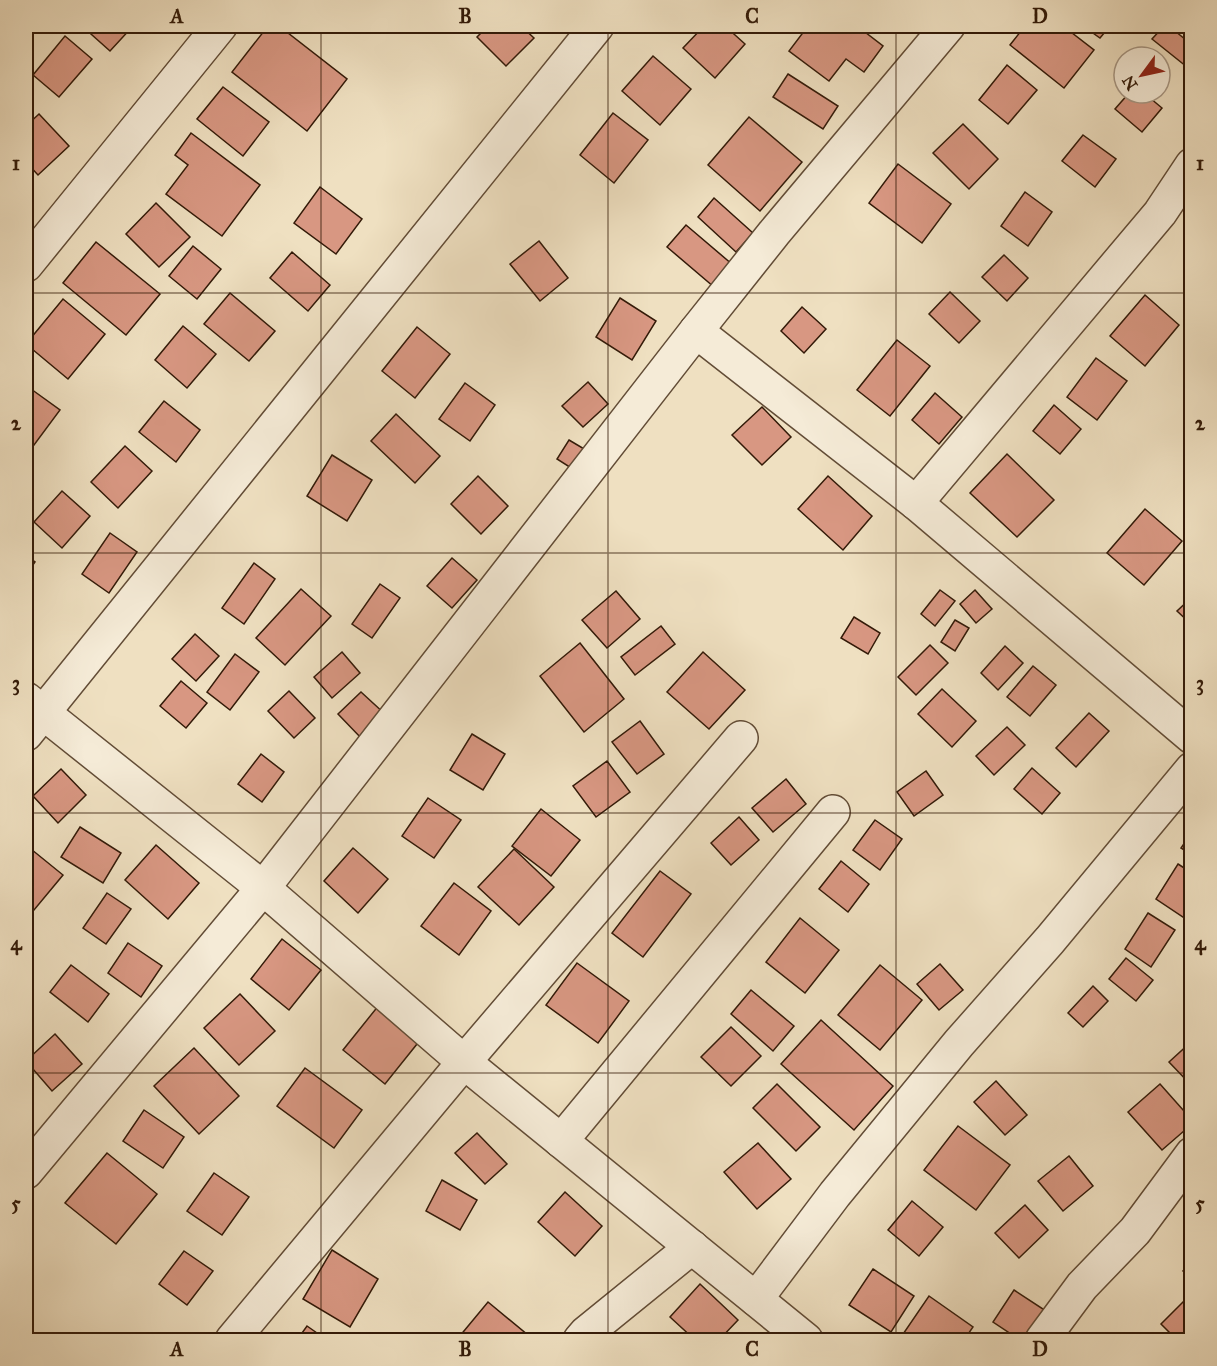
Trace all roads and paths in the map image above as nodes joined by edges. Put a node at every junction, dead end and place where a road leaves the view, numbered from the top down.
1 (220, 26) edge
2 (597, 26) edge
3 (948, 26) edge
4 (1191, 165) edge
5 (26, 265) edge
6 (696, 331) junction
7 (916, 503) junction
8 (31, 715) edge
9 (1191, 737) edge
10 (741, 738) dead end
11 (1191, 769) edge
12 (833, 812) dead end
13 (263, 888) junction
14 (464, 1062) junction
15 (561, 1141) junction
16 (1191, 1154) edge
17 (26, 1172) edge
18 (692, 1247) junction
19 (756, 1299) junction
20 (232, 1341) edge
21 (580, 1341) edge
22 (806, 1341) edge
23 (1042, 1341) edge

1 - 5 street
2 - 8 street
3 - 6 street
4 - 7 street
6 - 7 street
6 - 13 street
7 - 9 street
8 - 13 street
10 - 14 street
11 - 19 street
12 - 15 street
13 - 14 street
13 - 17 street
14 - 15 street
14 - 20 street
15 - 18 street
16 - 23 street
18 - 19 street
18 - 21 street
19 - 22 street

